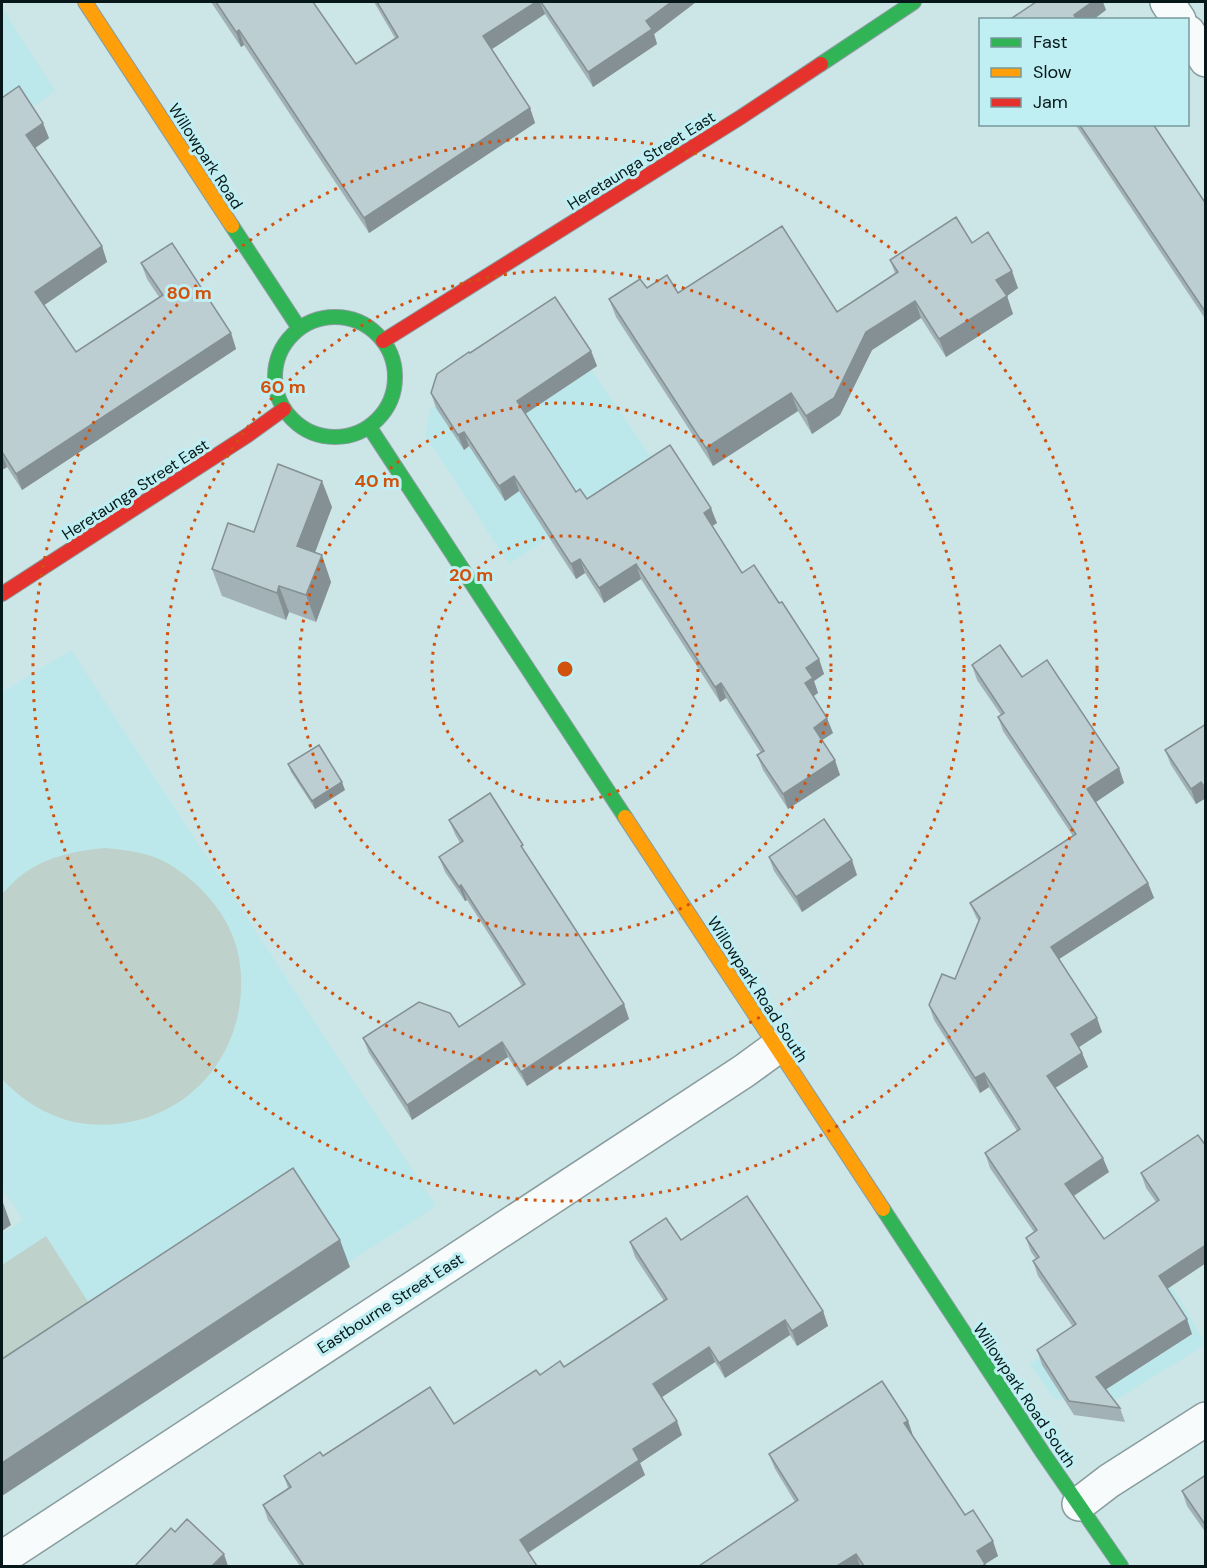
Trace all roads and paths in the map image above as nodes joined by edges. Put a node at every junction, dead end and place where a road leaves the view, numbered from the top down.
1 (85, 2) edge
2 (914, 2) edge
3 (1167, 2) edge
4 (1178, 18) edge
5 (1189, 34) edge
6 (1206, 60) edge
7 (299, 328) junction
8 (383, 341) junction
9 (284, 409) junction
10 (370, 428) junction
11 (2, 594) edge
12 (777, 1047) junction
13 (1206, 1419) edge
14 (1079, 1503) junction
15 (2, 1558) edge
16 (1120, 1566) edge

1 - 7 main road, Willowpark Road
2 - 8 main road, Heretaunga Street East
3 - 4 street
5 - 6 street
7 - 8 main road
7 - 9 main road
8 - 10 main road
9 - 10 main road
9 - 11 main road, Heretaunga Street East
10 - 12 main road, Willowpark Road South
12 - 14 main road, Willowpark Road South
12 - 15 street, Eastbourne Street East
13 - 14 street
14 - 16 main road, Willowpark Road South

